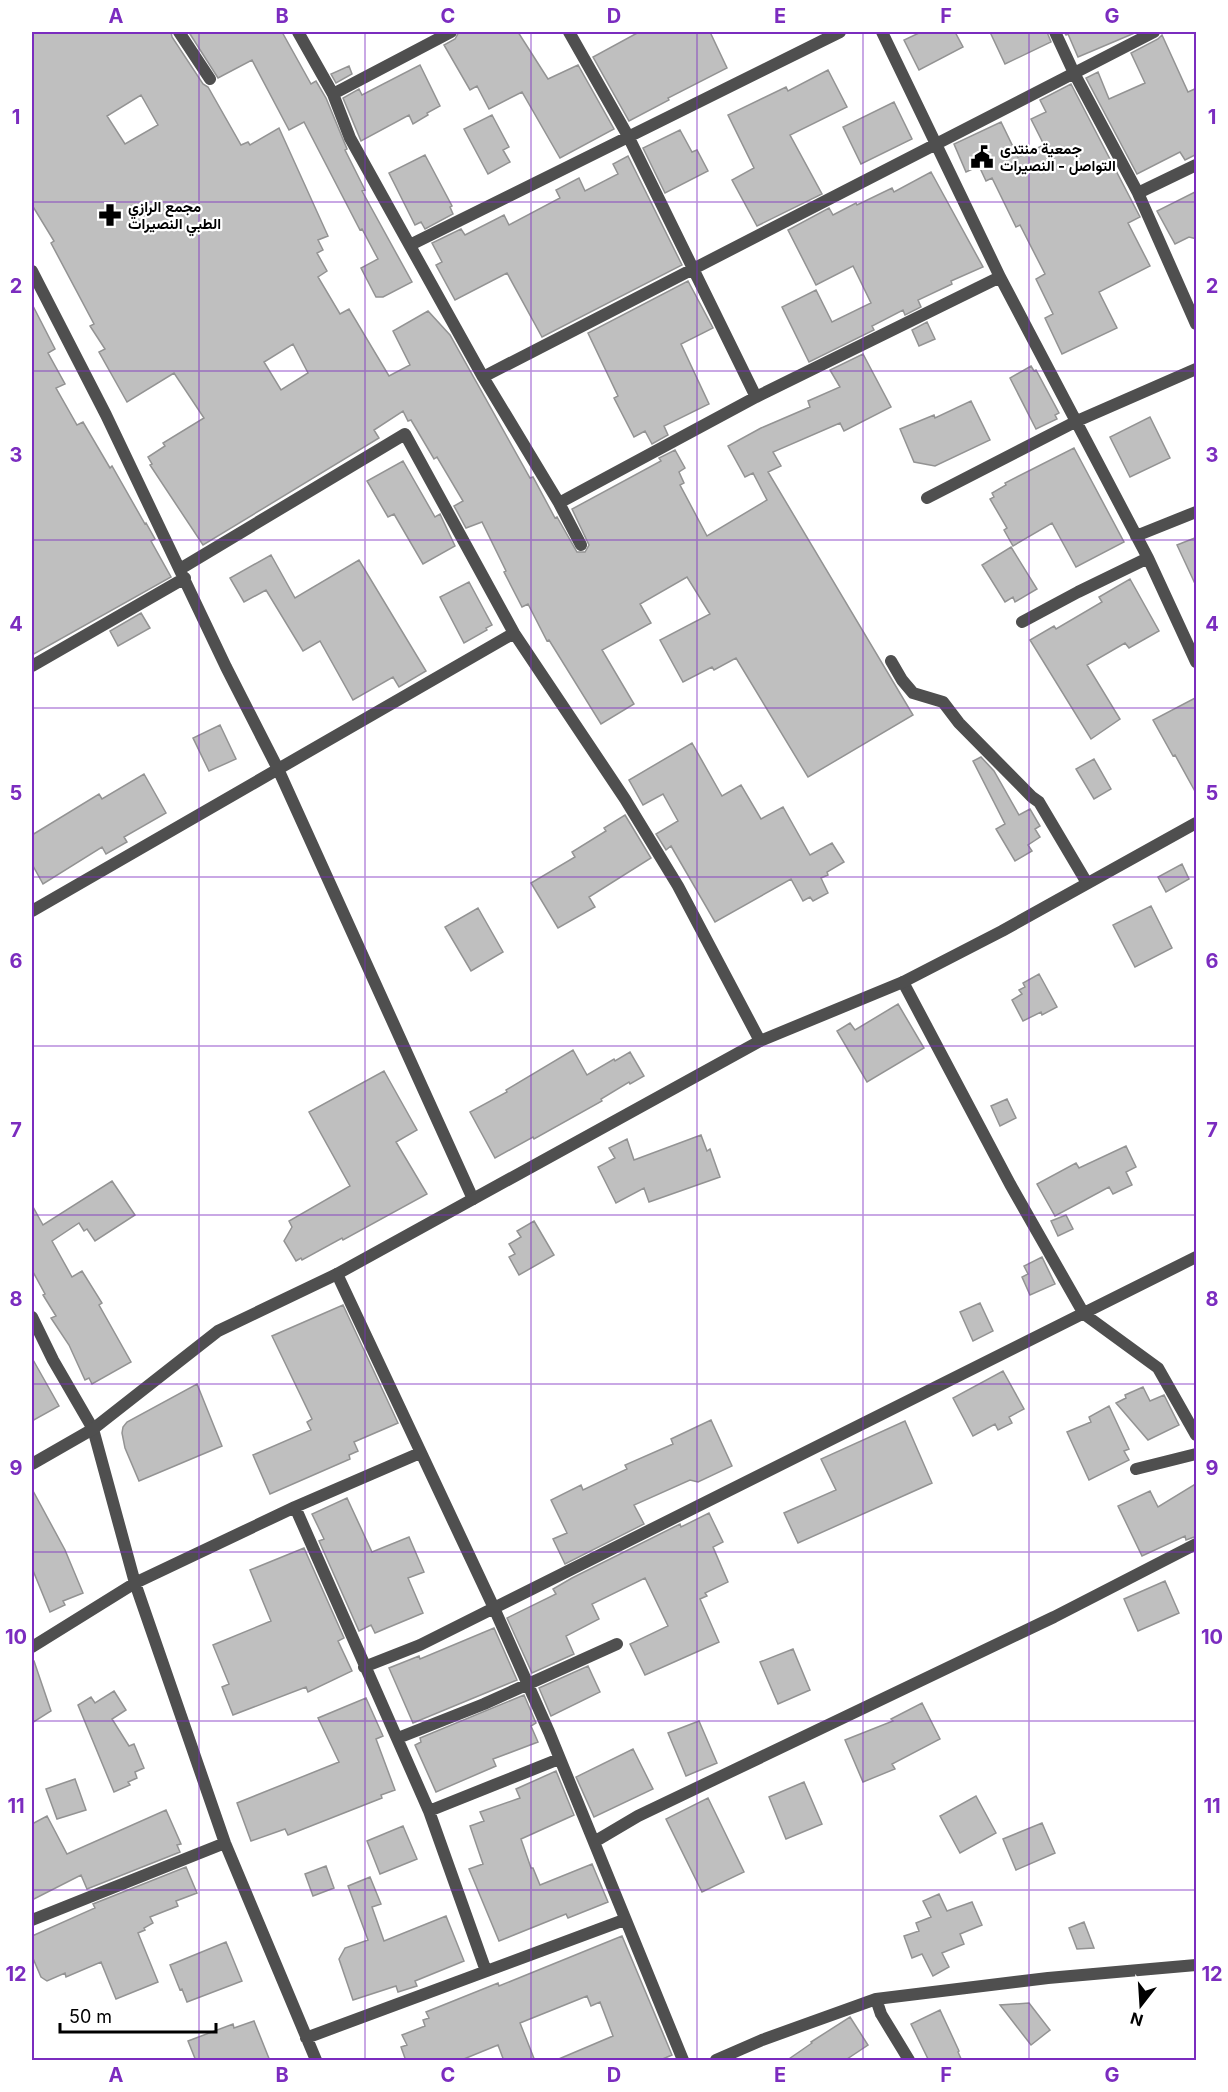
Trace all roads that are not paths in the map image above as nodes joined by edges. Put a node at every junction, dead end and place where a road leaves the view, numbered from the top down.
1 (179, 32) edge
2 (298, 32) edge
3 (451, 32) edge
4 (569, 32) edge
5 (840, 32) edge
6 (882, 32) edge
7 (1055, 32) edge
8 (1154, 32) edge
9 (1074, 73) junction
10 (210, 79) dead end
11 (333, 94) junction
12 (628, 136) junction
13 (937, 143) junction
14 (1197, 165) edge
15 (1138, 193) junction
16 (410, 245) junction
17 (694, 268) junction
18 (32, 271) edge
19 (1000, 277) junction
20 (1197, 324) edge
21 (1197, 369) edge
22 (483, 377) junction
23 (756, 397) junction
24 (1077, 421) junction
25 (927, 498) dead end
26 (559, 503) junction
27 (1197, 512) edge
28 (1136, 536) junction
29 (581, 545) dead end
30 (1148, 558) junction
31 (183, 574) junction
32 (1022, 622) dead end
33 (514, 633) junction
34 (891, 660) dead end
35 (1197, 662) edge
36 (32, 666) edge
37 (278, 769) junction
38 (1197, 823) edge
39 (1087, 883) junction
40 (32, 911) edge
41 (903, 982) junction
42 (760, 1041) junction
43 (473, 1199) junction
44 (1197, 1257) edge
45 (337, 1274) junction
46 (1084, 1314) junction
47 (32, 1317) edge
48 (93, 1429) junction
49 (1197, 1435) edge
50 (420, 1452) junction
51 (1197, 1454) edge
52 (32, 1464) edge
53 (1136, 1469) dead end
54 (295, 1507) junction
55 (1197, 1544) edge
56 (135, 1583) junction
57 (494, 1608) junction
58 (617, 1644) dead end
59 (32, 1647) edge
60 (364, 1667) junction
61 (528, 1685) junction
62 (398, 1738) junction
63 (559, 1759) junction
64 (429, 1811) junction
65 (594, 1842) junction
66 (225, 1843) junction
67 (32, 1920) edge
68 (624, 1920) junction
69 (1197, 1965) edge
70 (486, 1971) junction
71 (876, 1999) junction
72 (306, 2038) junction
73 (316, 2061) edge
74 (683, 2061) edge
75 (716, 2061) edge
76 (909, 2061) edge

1 - 10 street
2 - 11 street
3 - 11 street
4 - 12 street
5 - 12 street
6 - 13 street
7 - 9 street
8 - 9 street
9 - 13 street
9 - 15 street
11 - 16 street
12 - 16 street
12 - 17 street
13 - 17 street
13 - 19 street
14 - 15 street
15 - 20 street
16 - 22 street
17 - 22 street
17 - 23 street
18 - 31 street
19 - 23 street
19 - 24 street
21 - 24 street
22 - 26 street
23 - 26 street
24 - 25 street
24 - 28 street
26 - 29 street
27 - 28 street
28 - 30 street
30 - 32 street
30 - 35 street
31 - 33 street
31 - 36 street
31 - 37 street
33 - 37 street
33 - 42 street
34 - 39 street
37 - 40 street
37 - 43 street
38 - 39 street
39 - 41 street
41 - 42 street
41 - 46 street
42 - 43 street
43 - 45 street
44 - 46 street
45 - 48 street
45 - 50 street
46 - 49 street
46 - 57 street
47 - 48 street
48 - 52 street
48 - 56 street
50 - 54 street
50 - 57 street
51 - 53 street
54 - 56 street
54 - 60 street
55 - 65 street
56 - 59 street
56 - 66 street
57 - 60 street
57 - 61 street
58 - 61 street
60 - 62 street
61 - 62 street
61 - 63 street
62 - 64 street
63 - 64 street
63 - 65 street
64 - 70 street
65 - 68 street
66 - 67 street
66 - 72 street
68 - 70 street
68 - 74 street
69 - 71 street
70 - 72 street
71 - 75 street
71 - 76 street
72 - 73 street

